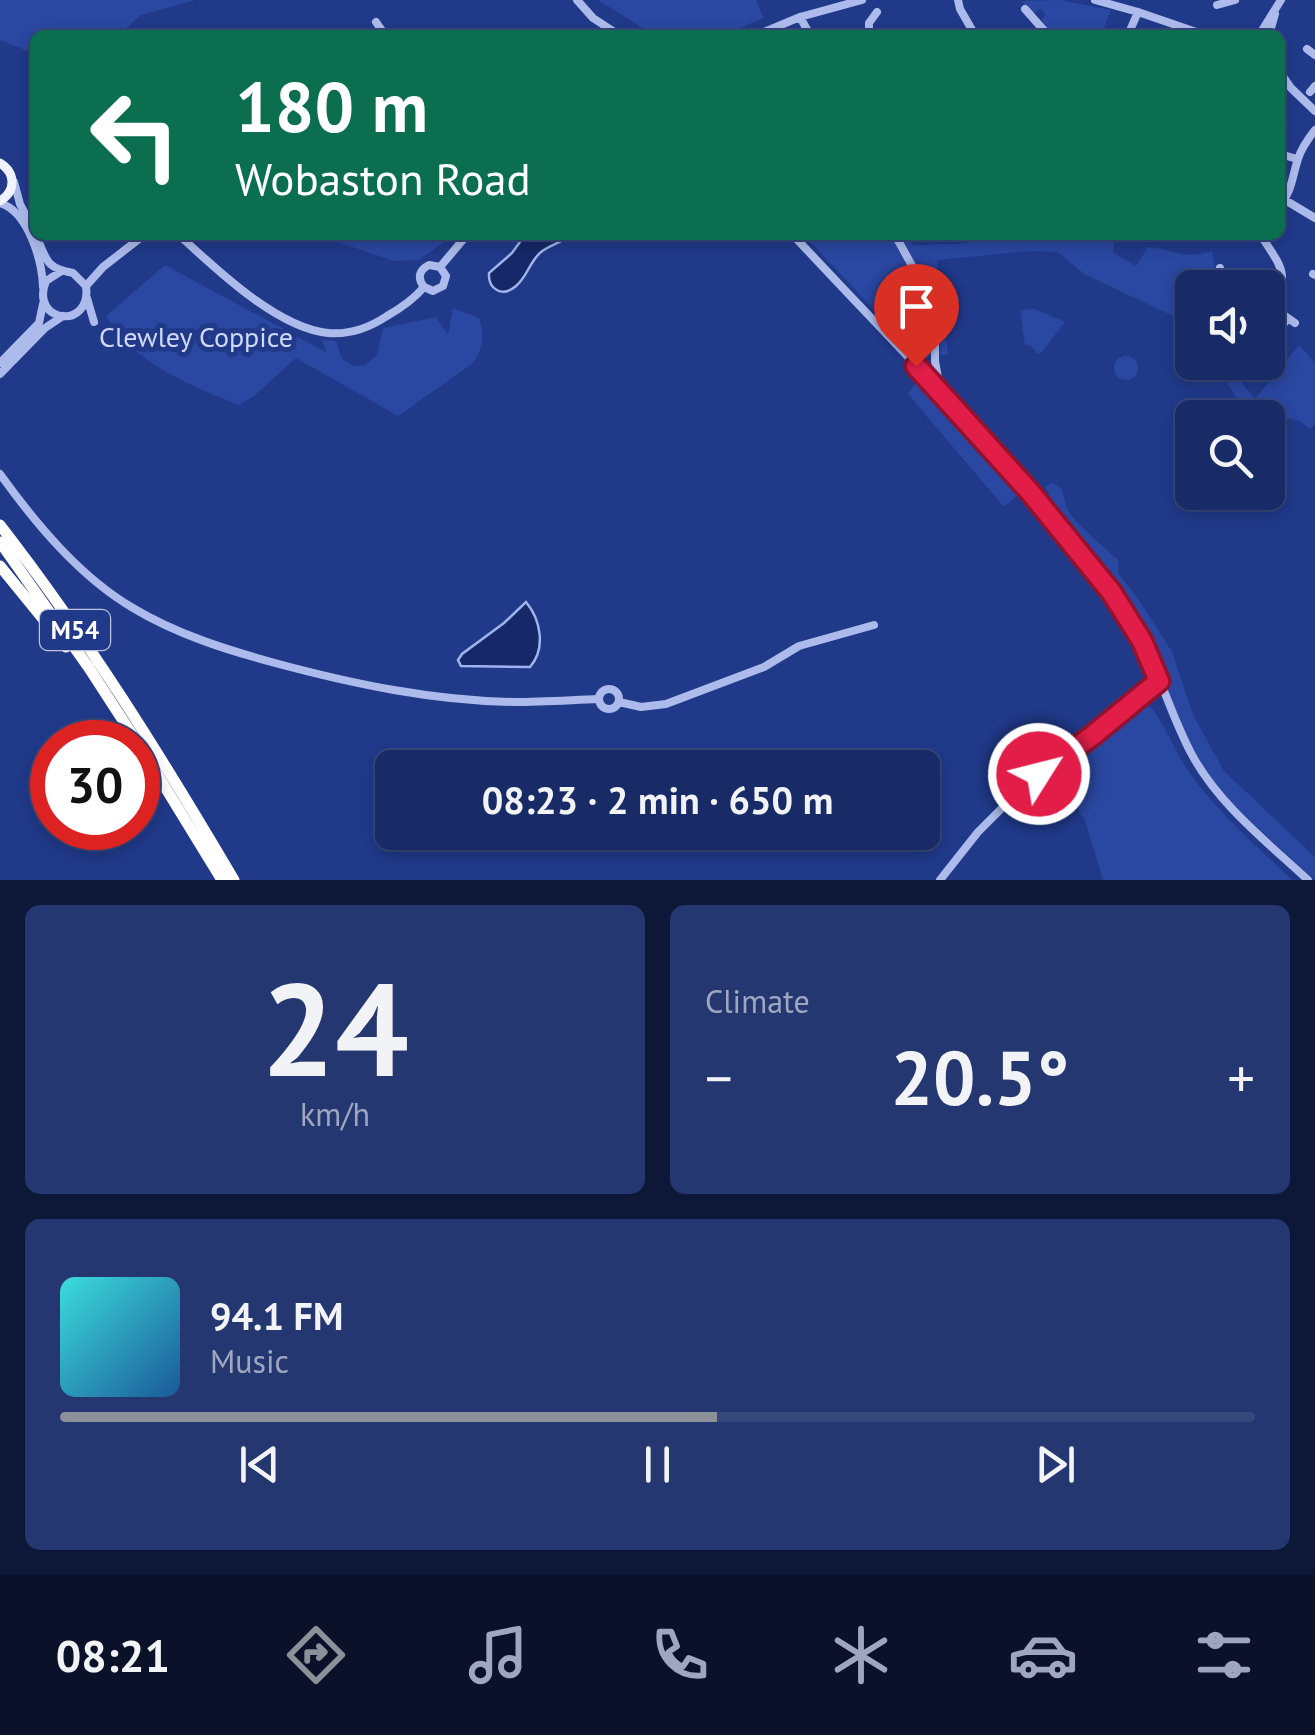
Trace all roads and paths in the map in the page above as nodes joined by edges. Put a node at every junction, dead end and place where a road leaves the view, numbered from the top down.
1 (577, 0) edge
2 (858, 0) edge
3 (958, 0) edge
4 (1095, 0) edge
5 (1235, 0) edge
6 (1281, 0) edge
7 (1112, 2) edge
8 (1217, 4) dead end
9 (1025, 10) dead end
10 (1138, 12) junction
11 (871, 14) dead end
12 (800, 17) junction
13 (376, 22) dead end
14 (382, 30) edge
15 (613, 30) edge
16 (768, 30) edge
17 (807, 30) edge
18 (869, 30) edge
19 (971, 30) edge
20 (1045, 30) edge
21 (1130, 30) edge
22 (1191, 30) edge
23 (1263, 30) edge
24 (1285, 79) edge
25 (1315, 111) edge
26 (1315, 130) edge
27 (1285, 155) edge
28 (1298, 159) junction
29 (0, 163) edge
30 (12, 178) junction
31 (1285, 198) edge
32 (0, 202) edge
33 (1285, 204) edge
34 (1315, 218) edge
35 (30, 224) edge
36 (30, 237) edge
37 (31, 240) edge
38 (38, 240) edge
39 (131, 240) edge
40 (137, 240) edge
41 (184, 240) edge
42 (463, 240) edge
43 (798, 240) edge
44 (898, 240) edge
45 (1265, 240) edge
46 (128, 246) junction
47 (103, 266) junction
48 (440, 266) junction
49 (1282, 270) edge
50 (60, 272) junction
51 (74, 273) junction
52 (43, 286) junction
53 (86, 286) junction
54 (424, 287) junction
55 (87, 298) junction
56 (44, 302) junction
57 (78, 312) junction
58 (63, 316) junction
59 (0, 363) edge
60 (0, 374) edge
61 (941, 393) junction
62 (0, 474) edge
63 (0, 525) edge
64 (0, 542) edge
65 (0, 566) edge
66 (874, 625) dead end
67 (790, 651) junction
68 (797, 662) dead end
69 (1159, 681) junction
70 (598, 700) junction
71 (619, 702) junction
72 (114, 720) edge
73 (122, 720) edge
74 (160, 780) edge
75 (160, 787) edge
76 (200, 843) junction
77 (222, 880) edge
78 (234, 880) edge
79 (940, 880) edge
80 (1308, 880) edge

1 - 15 street
2 - 12 street
3 - 19 street
4 - 7 street
5 - 8 street
6 - 23 street
7 - 10 street
9 - 20 street
10 - 21 street
10 - 22 street
11 - 18 street
12 - 16 street
12 - 17 street
13 - 14 street
24 - 25 street
26 - 28 street
27 - 28 street
28 - 31 street
29 - 30 main road
30 - 32 main road
30 - 35 street
32 - 36 street
33 - 34 street
37 - 52 street
38 - 50 street
39 - 46 street
40 - 46 street
41 - 54 street
42 - 48 street
43 - 61 street
44 - 61 street
45 - 49 street
46 - 47 street
47 - 51 street
47 - 53 street
48 - 54 street
48 - 54 street
50 - 51 street
50 - 52 street
51 - 53 street
52 - 56 street
53 - 55 street
55 - 57 street
55 - 57 street
56 - 58 street
56 - 59 street
57 - 58 street
58 - 60 street
61 - 69 street
62 - 70 street
63 - 78 highway, M54
64 - 73 highway, M54
65 - 72 highway
66 - 67 street
67 - 68 street
67 - 71 street
69 - 79 street
69 - 80 street
70 - 71 street
70 - 71 street
74 - 76 highway, M54
75 - 76 highway
76 - 77 highway, M54

